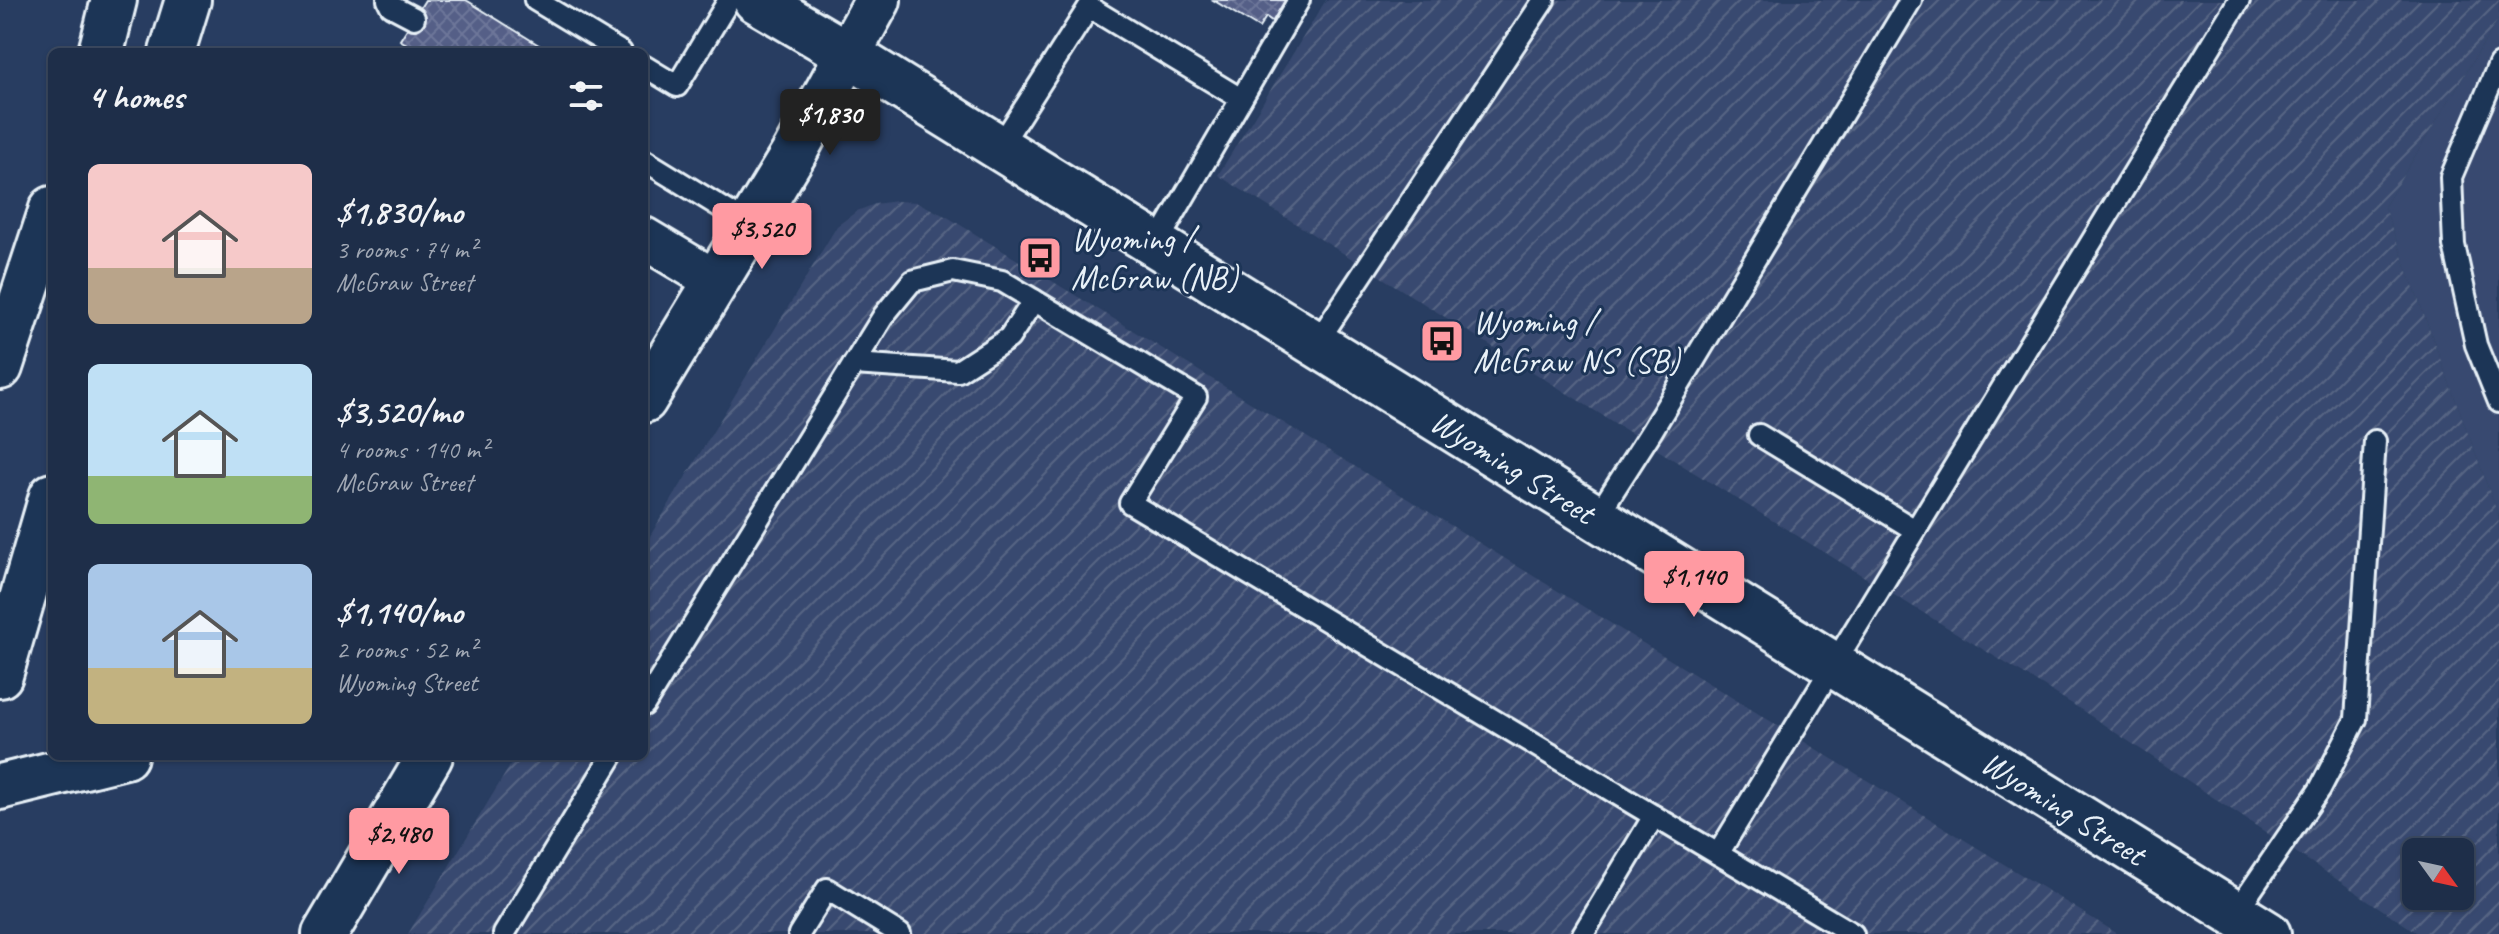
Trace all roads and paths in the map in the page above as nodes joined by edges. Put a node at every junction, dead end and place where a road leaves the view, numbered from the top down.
1 (114, 0) edge
2 (188, 0) edge
3 (388, 0) edge
4 (535, 0) edge
5 (729, 0) edge
6 (756, 0) edge
7 (878, 0) edge
8 (1299, 0) edge
9 (1544, 0) edge
10 (1911, 0) edge
11 (2239, 0) edge
12 (1087, 3) edge
13 (414, 18) dead end
14 (102, 48) edge
15 (173, 48) edge
16 (614, 48) edge
17 (848, 54) junction
18 (2499, 64) edge
19 (648, 68) edge
20 (1241, 99) junction
21 (999, 148) junction
22 (648, 162) edge
23 (48, 221) edge
24 (750, 225) junction
25 (648, 240) edge
26 (1156, 245) junction
27 (716, 281) junction
28 (1034, 300) junction
29 (1316, 344) junction
30 (854, 364) junction
31 (0, 367) edge
32 (648, 391) edge
33 (2499, 402) edge
34 (1759, 435) dead end
35 (2375, 441) dead end
36 (48, 510) edge
37 (1596, 518) junction
38 (1915, 530) junction
39 (1834, 665) junction
40 (0, 675) edge
41 (648, 699) edge
42 (108, 760) edge
43 (428, 760) edge
44 (610, 760) edge
45 (0, 787) edge
46 (1654, 816) junction
47 (1718, 854) junction
48 (2252, 924) edge
49 (325, 934) edge
50 (504, 934) edge
51 (799, 934) edge
52 (900, 934) edge
53 (1583, 934) edge
54 (1853, 934) edge

1 - 14 main road
2 - 15 main road
3 - 13 lane
4 - 16 lane
5 - 19 lane
6 - 17 main road, Wyoming Street
7 - 17 main road
8 - 20 lane
9 - 29 lane
10 - 37 lane
11 - 38 lane
12 - 20 lane
12 - 21 lane
17 - 21 main road, Wyoming Street
17 - 24 main road
18 - 33 lane
20 - 26 lane
21 - 26 main road, Wyoming Street
22 - 24 lane
23 - 31 main road
24 - 27 main road
25 - 27 street
26 - 29 main road, Wyoming Street
27 - 32 main road
28 - 30 lane
28 - 30 lane
28 - 46 lane
29 - 37 main road, Wyoming Street
30 - 41 lane
34 - 38 lane
35 - 48 lane
36 - 40 main road
37 - 39 main road, Wyoming Street
38 - 39 lane
39 - 47 lane
39 - 48 main road, Wyoming Street
42 - 45 main road
43 - 49 main road
44 - 50 lane
46 - 47 lane
46 - 53 lane
47 - 54 lane
51 - 52 lane

